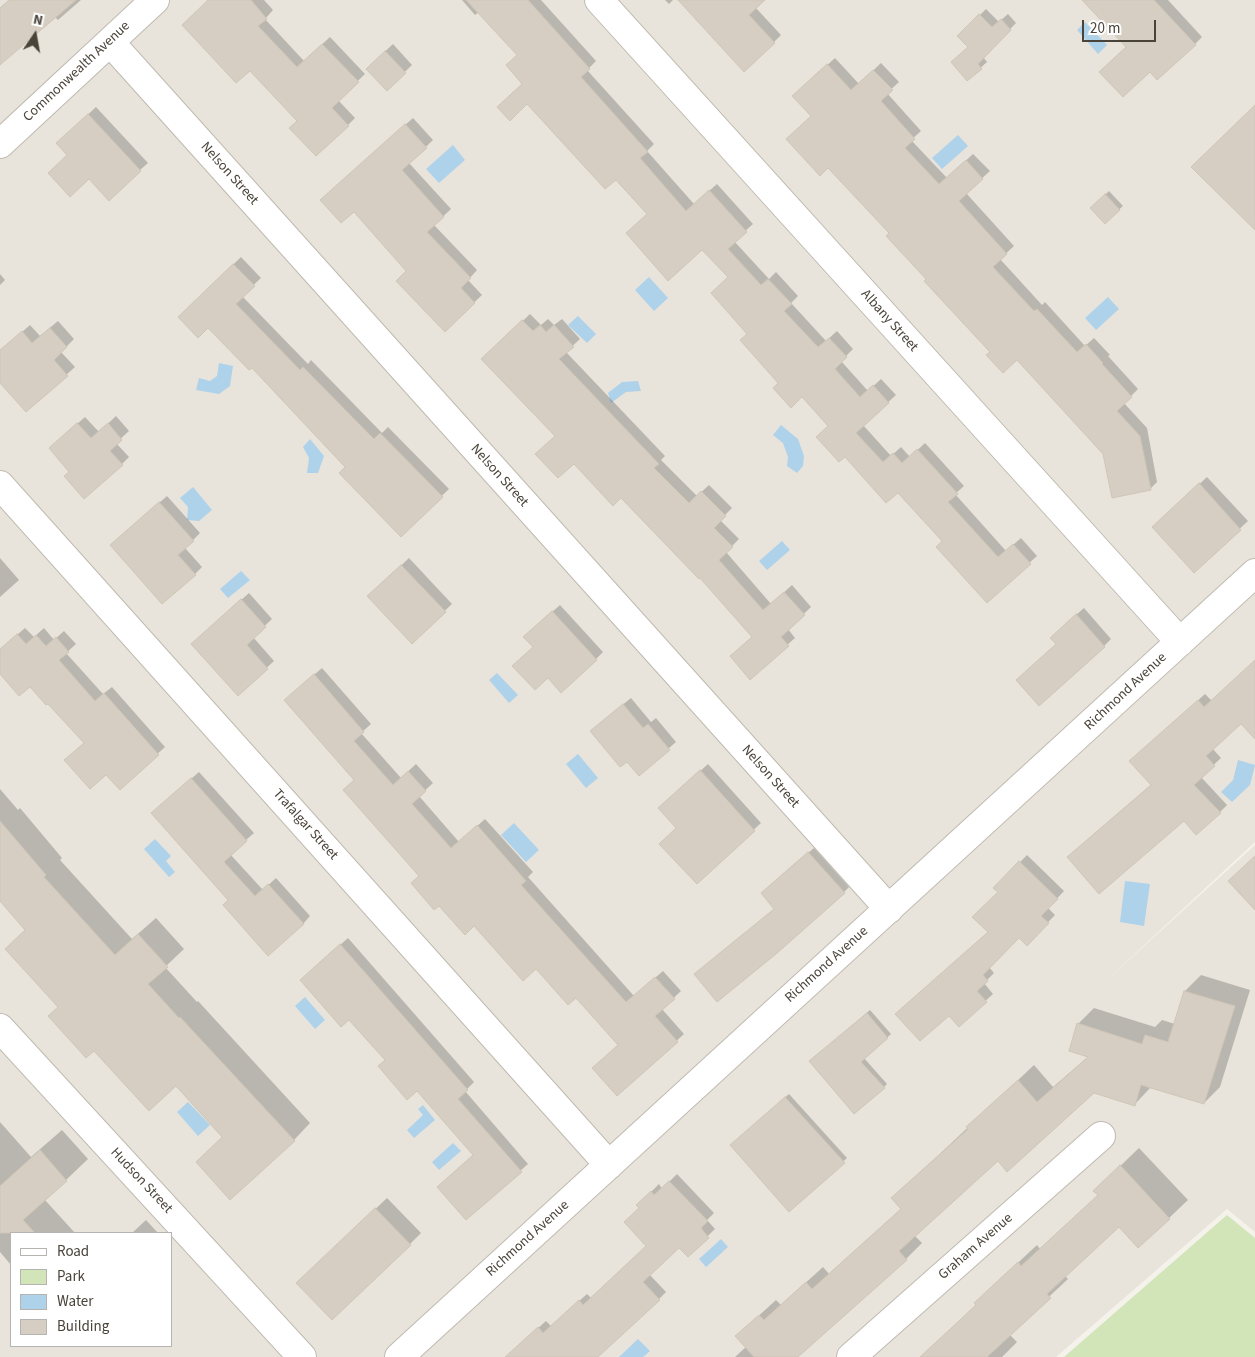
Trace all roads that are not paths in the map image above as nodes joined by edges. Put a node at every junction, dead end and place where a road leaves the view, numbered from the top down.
1 (155, 0) edge
2 (599, 0) edge
3 (110, 42) junction
4 (0, 144) edge
5 (0, 485) edge
6 (1255, 573) edge
7 (1180, 642) junction
8 (888, 909) junction
9 (0, 1028) edge
10 (1101, 1136) dead end
11 (609, 1165) junction
12 (302, 1357) edge
13 (399, 1357) edge
14 (850, 1357) edge

1 - 3 street, Commonwealth Avenue
2 - 7 street, Albany Street
3 - 4 street, Commonwealth Avenue
3 - 8 street, Nelson Street
5 - 11 street, Trafalgar Street
6 - 7 street, Richmond Avenue
7 - 8 street, Richmond Avenue
8 - 11 street, Richmond Avenue
9 - 12 street, Hudson Street
10 - 14 street, Graham Avenue
11 - 13 street, Richmond Avenue

